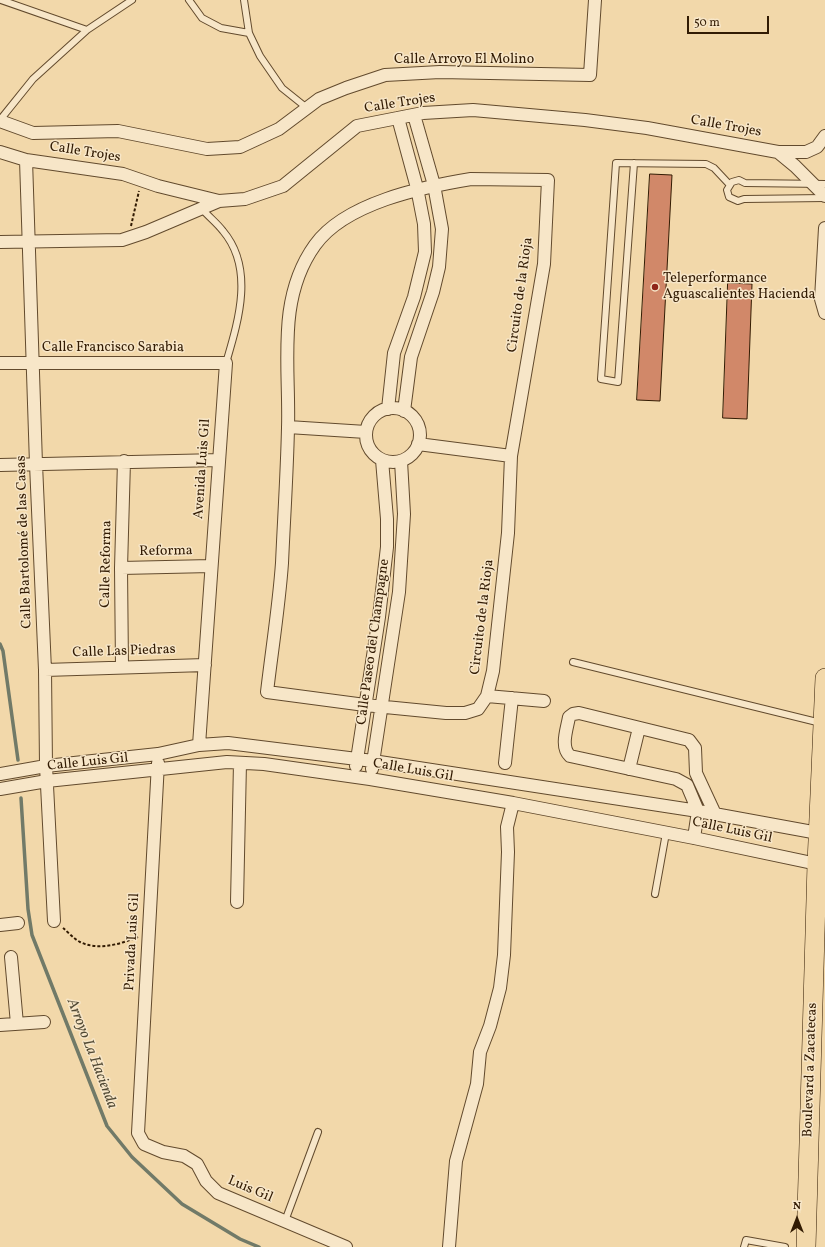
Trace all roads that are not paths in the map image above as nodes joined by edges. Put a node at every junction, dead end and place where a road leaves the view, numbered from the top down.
1 (1, 0) edge
2 (132, 0) edge
3 (189, 0) edge
4 (244, 0) edge
5 (595, 0) edge
6 (87, 30) junction
7 (249, 33) junction
8 (307, 108) junction
9 (414, 114) junction
10 (398, 118) junction
11 (0, 121) edge
12 (825, 136) edge
13 (0, 152) edge
14 (778, 152) junction
15 (26, 160) junction
16 (634, 163) junction
17 (729, 184) junction
18 (819, 184) edge
19 (434, 185) junction
20 (417, 188) junction
21 (825, 197) edge
22 (219, 201) junction
23 (202, 210) junction
24 (825, 228) edge
25 (0, 242) edge
26 (29, 242) junction
27 (825, 313) edge
28 (0, 363) edge
29 (33, 363) junction
30 (226, 363) junction
31 (388, 409) junction
32 (404, 411) junction
33 (288, 427) junction
34 (366, 432) junction
35 (418, 444) junction
36 (512, 456) junction
37 (219, 460) junction
38 (382, 460) junction
39 (124, 461) junction
40 (401, 461) junction
41 (36, 464) junction
42 (0, 465) edge
43 (212, 566) junction
44 (121, 568) junction
45 (573, 662) dead end
46 (205, 665) junction
47 (122, 667) junction
48 (45, 670) junction
49 (825, 678) edge
50 (487, 696) junction
51 (512, 698) junction
52 (544, 701) dead end
53 (365, 705) junction
54 (381, 706) junction
55 (823, 724) junction
56 (639, 728) junction
57 (199, 745) junction
58 (158, 754) junction
59 (357, 759) junction
60 (373, 762) junction
61 (240, 763) junction
62 (505, 763) dead end
63 (46, 766) junction
64 (629, 769) junction
65 (158, 771) junction
66 (0, 774) edge
67 (354, 776) junction
68 (370, 779) junction
69 (47, 781) junction
70 (0, 789) edge
71 (513, 803) junction
72 (698, 811) junction
73 (715, 814) junction
74 (666, 833) junction
75 (818, 833) junction
76 (694, 838) junction
77 (817, 864) junction
78 (655, 894) dead end
79 (237, 902) dead end
80 (54, 922) road end
81 (18, 923) dead end
82 (0, 925) edge
83 (10, 957) dead end
84 (44, 1022) dead end
85 (17, 1024) junction
86 (0, 1025) edge
87 (318, 1132) dead end
88 (138, 1133) joint
89 (285, 1221) junction
90 (346, 1247) edge
91 (448, 1247) edge
92 (744, 1247) edge
93 (785, 1247) edge
94 (806, 1247) edge

1 - 6 lane
2 - 6 lane
3 - 7 lane
4 - 7 lane
5 - 8 street, Calle Arroyo El Molino
6 - 11 lane
7 - 8 lane
8 - 11 street, Calle Arroyo El Molino
9 - 10 street, Calle Trojes
9 - 14 street, Calle Trojes
9 - 19 street
10 - 20 street
10 - 22 street, Calle Trojes
12 - 14 street, Calle Trojes
13 - 15 street, Calle Trojes
14 - 18 street
15 - 22 street, Calle Trojes
15 - 26 street, Calle Bartolomé de las Casas
16 - 16 lane
16 - 17 lane
17 - 18 lane
17 - 21 lane
18 - 21 street
19 - 20 street, Circuito de la Rioja
19 - 32 street
19 - 36 street, Circuito de la Rioja
20 - 31 street
20 - 33 street, Circuito de la Rioja
22 - 23 street
23 - 26 street
23 - 30 lane, Avenida Luis Gil
24 - 27 street
25 - 26 street
26 - 29 street, Calle Bartolomé de las Casas
28 - 29 street, Calle Francisco Sarabia
29 - 30 street, Calle Francisco Sarabia
29 - 41 street, Calle Bartolomé de las Casas
30 - 37 street, Avenida Luis Gil
31 - 32 street
31 - 34 street
32 - 35 street
33 - 34 street
33 - 53 street, Circuito de la Rioja
34 - 38 street
35 - 36 street
35 - 40 street
36 - 50 street, Circuito de la Rioja
37 - 39 street
37 - 43 street, Avenida Luis Gil
38 - 40 street
38 - 53 street, Calle Paseo del Champagne
39 - 41 street
39 - 44 street, Calle Reforma
40 - 54 street, Calle Paseo del Champagne
41 - 42 street
41 - 48 street, Calle Bartolomé de las Casas
43 - 44 street, Reforma
43 - 46 street, Avenida Luis Gil
44 - 47 street, Calle Reforma
45 - 55 lane
46 - 47 street, Calle Las Piedras
46 - 57 street, Avenida Luis Gil
47 - 48 street, Calle Las Piedras
48 - 63 street, Calle Bartolomé de las Casas
49 - 55 main road, Boulevard a Zacatecas
50 - 51 street
50 - 54 street, Circuito de la Rioja
51 - 52 street
51 - 62 street
53 - 54 street, Circuito de la Rioja
53 - 59 street, Calle Paseo del Champagne
54 - 60 street, Calle Paseo del Champagne
55 - 75 main road, Boulevard a Zacatecas
56 - 64 street
56 - 64 street
56 - 73 street
57 - 58 street, Calle Luis Gil
57 - 59 street, Calle Luis Gil
58 - 63 street, Calle Luis Gil
58 - 65 street, Privada Luis Gil
59 - 60 street, Calle Luis Gil
59 - 67 street, Calle Paseo del Champagne
60 - 68 street, Calle Paseo del Champagne
60 - 72 street, Calle Luis Gil
61 - 65 street, Calle Luis Gil
61 - 67 street, Calle Luis Gil
61 - 79 street
63 - 66 street, Calle Luis Gil
63 - 69 street, Calle Bartolomé de las Casas
64 - 72 street
65 - 69 street, Calle Luis Gil
65 - 88 street, Privada Luis Gil
67 - 68 street, Calle Luis Gil
68 - 71 street, Calle Luis Gil
69 - 70 street, Calle Luis Gil
69 - 80 street, Calle Bartolomé de las Casas
71 - 74 street, Calle Luis Gil
71 - 91 street
72 - 73 street, Calle Luis Gil
72 - 76 street
73 - 75 street, Calle Luis Gil
74 - 76 street, Calle Luis Gil
74 - 78 lane
75 - 77 main road, Boulevard a Zacatecas
76 - 77 street, Calle Luis Gil
77 - 94 main road, Boulevard a Zacatecas
81 - 82 street
83 - 85 street
84 - 85 street
85 - 86 street
87 - 89 lane
88 - 89 street, Luis Gil
89 - 90 street, Luis Gil
92 - 93 lane

